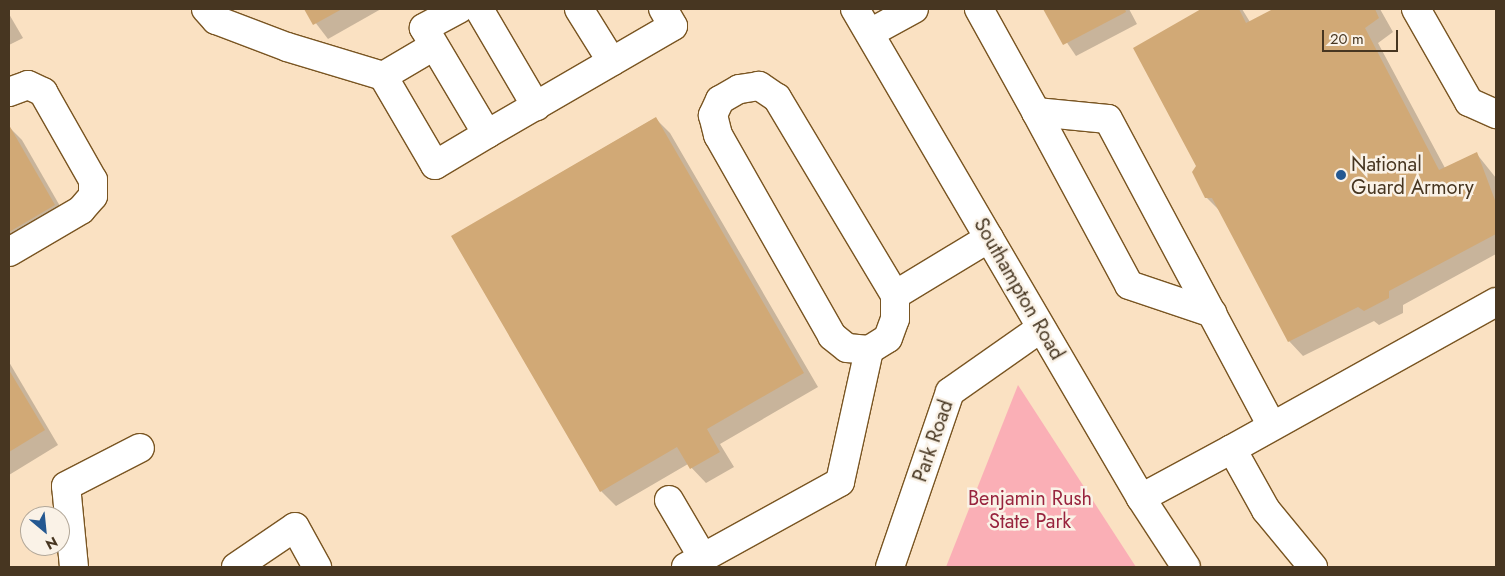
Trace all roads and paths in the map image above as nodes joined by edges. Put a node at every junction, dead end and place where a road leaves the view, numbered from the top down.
1 (206, 9) edge
2 (459, 9) edge
3 (479, 9) edge
4 (579, 9) edge
5 (663, 9) edge
6 (855, 9) edge
7 (914, 9) edge
8 (979, 9) edge
9 (1416, 9) edge
10 (870, 33) junction
11 (434, 46) junction
12 (612, 62) junction
13 (383, 76) junction
14 (9, 92) edge
15 (536, 106) junction
16 (1036, 112) junction
17 (1496, 114) edge
18 (487, 134) junction
19 (989, 238) junction
20 (9, 252) edge
21 (895, 295) junction
22 (1496, 302) edge
23 (1212, 313) junction
24 (1041, 328) junction
25 (869, 350) junction
26 (1272, 426) junction
27 (140, 448) dead end
28 (1232, 448) junction
29 (1140, 498) junction
30 (670, 500) dead end
31 (694, 563) edge
32 (74, 567) edge
33 (236, 567) edge
34 (317, 567) edge
35 (890, 567) edge
36 (1186, 567) edge
37 (1313, 567) edge

1 - 13 street
2 - 11 street
3 - 15 street
4 - 12 street
5 - 12 street
6 - 10 street, Southampton Road
7 - 10 street
8 - 16 street
9 - 17 street
10 - 19 street, Southampton Road
11 - 13 street
11 - 18 street
12 - 15 street
13 - 18 street
14 - 20 street
15 - 18 street
16 - 23 street
16 - 23 street
19 - 21 street
19 - 24 street, Southampton Road
21 - 25 street
21 - 25 street
22 - 26 street
23 - 26 street
24 - 29 street, Southampton Road
24 - 35 street, Park Road
25 - 31 street
26 - 28 street
27 - 32 street
28 - 29 street
28 - 37 street
29 - 36 street, Southampton Road
30 - 31 street
33 - 34 street

